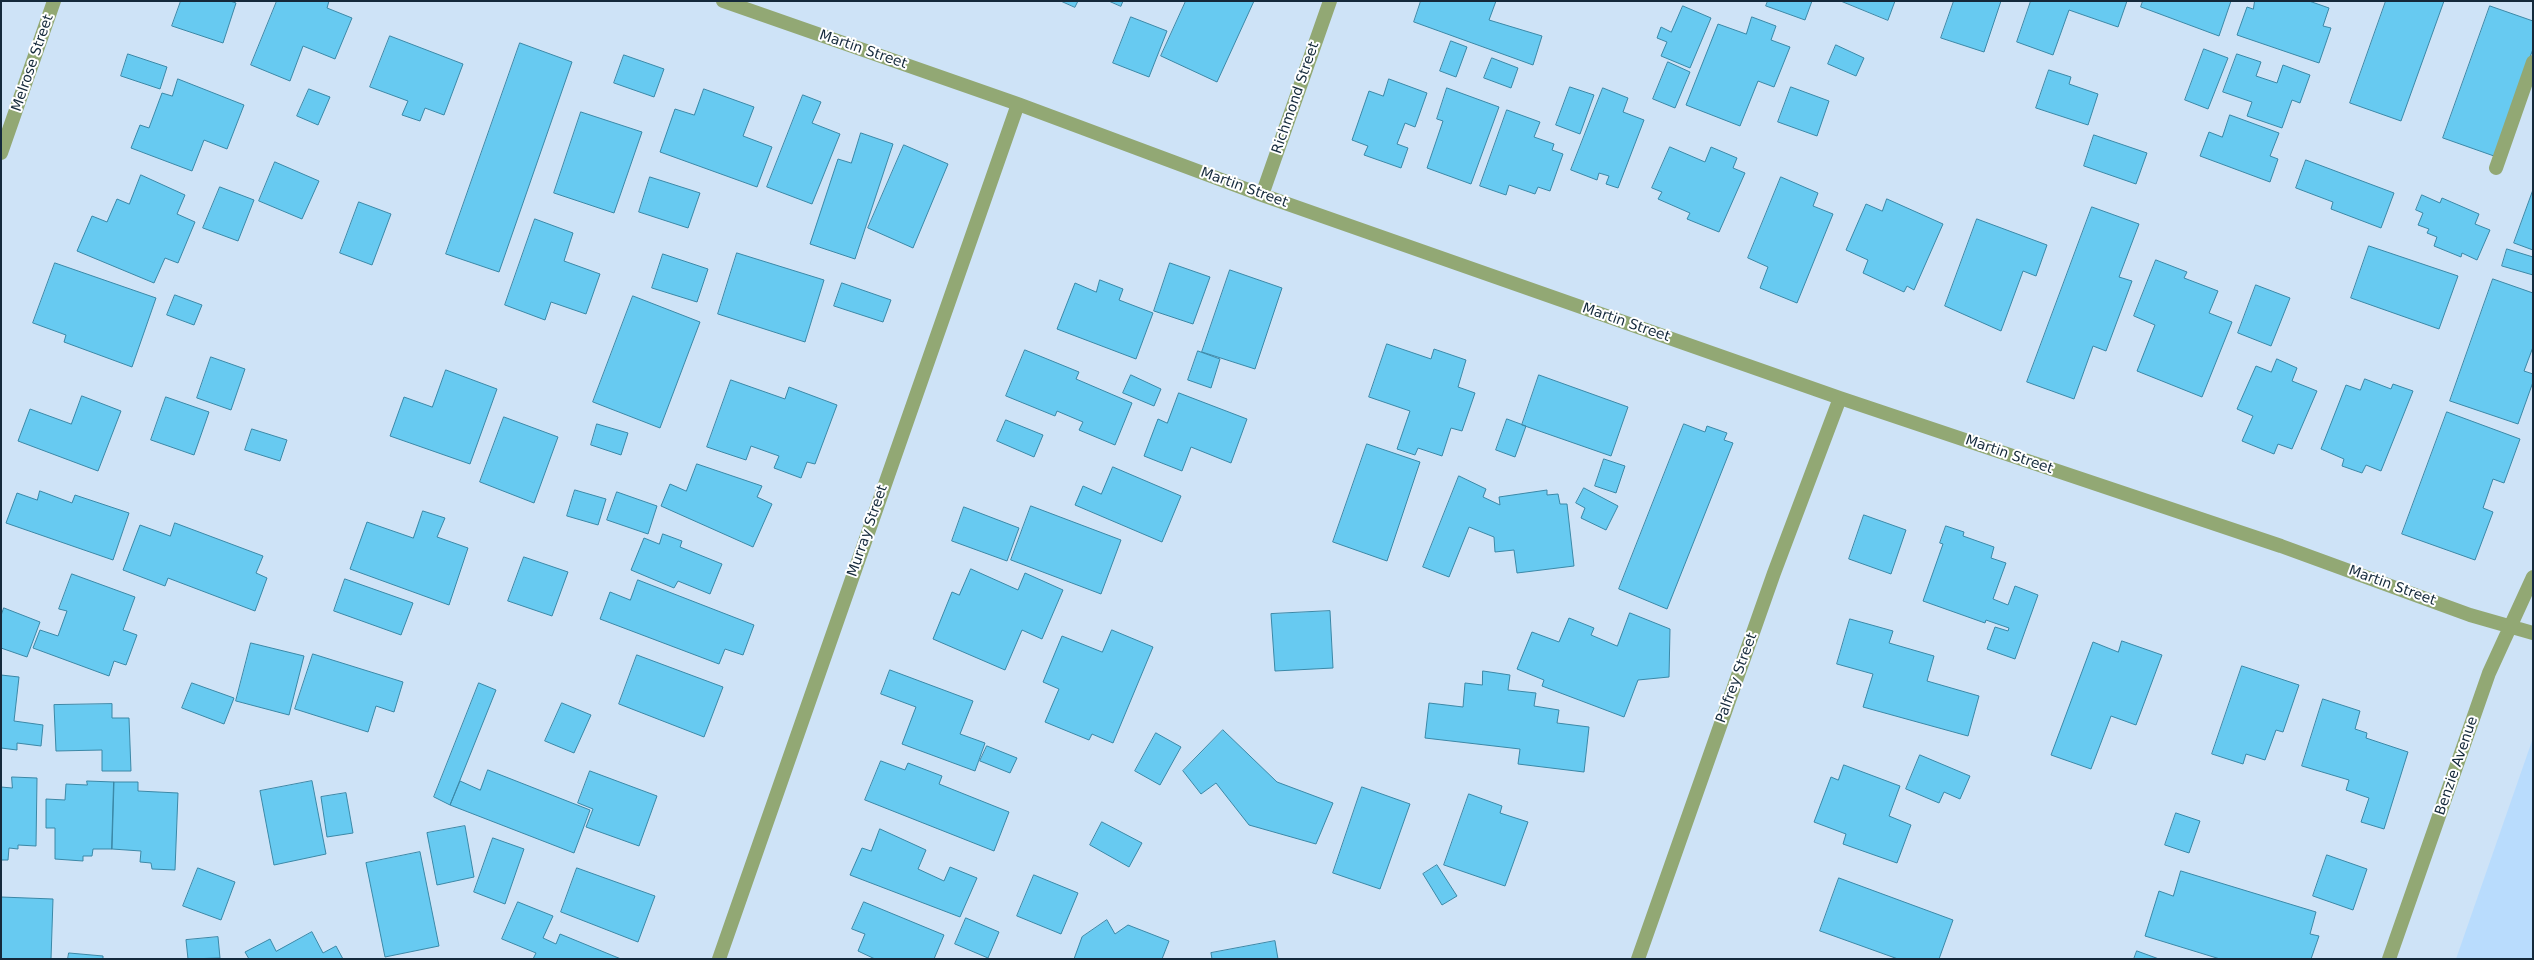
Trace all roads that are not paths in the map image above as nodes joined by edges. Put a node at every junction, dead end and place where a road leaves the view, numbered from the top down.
1 (54, 1) edge
2 (723, 1) edge
3 (1330, 1) edge
4 (2533, 62) edge
5 (1018, 104) junction
6 (1, 153) edge
7 (2496, 168) dead end
8 (1262, 195) junction
9 (1840, 398) junction
10 (2533, 577) edge
11 (2510, 626) junction
12 (2533, 633) edge
13 (719, 959) edge
14 (1638, 959) edge
15 (2389, 959) edge

1 - 6 street, Melrose Street
2 - 5 street, Martin Street
3 - 8 street, Richmond Street
4 - 7 street
5 - 8 street, Martin Street
5 - 13 street, Murray Street
8 - 9 street, Martin Street
9 - 11 street, Martin Street
9 - 14 street, Palfrey Street
10 - 11 street, Benzie Avenue
11 - 12 street, Martin Street
11 - 15 street, Benzie Avenue

